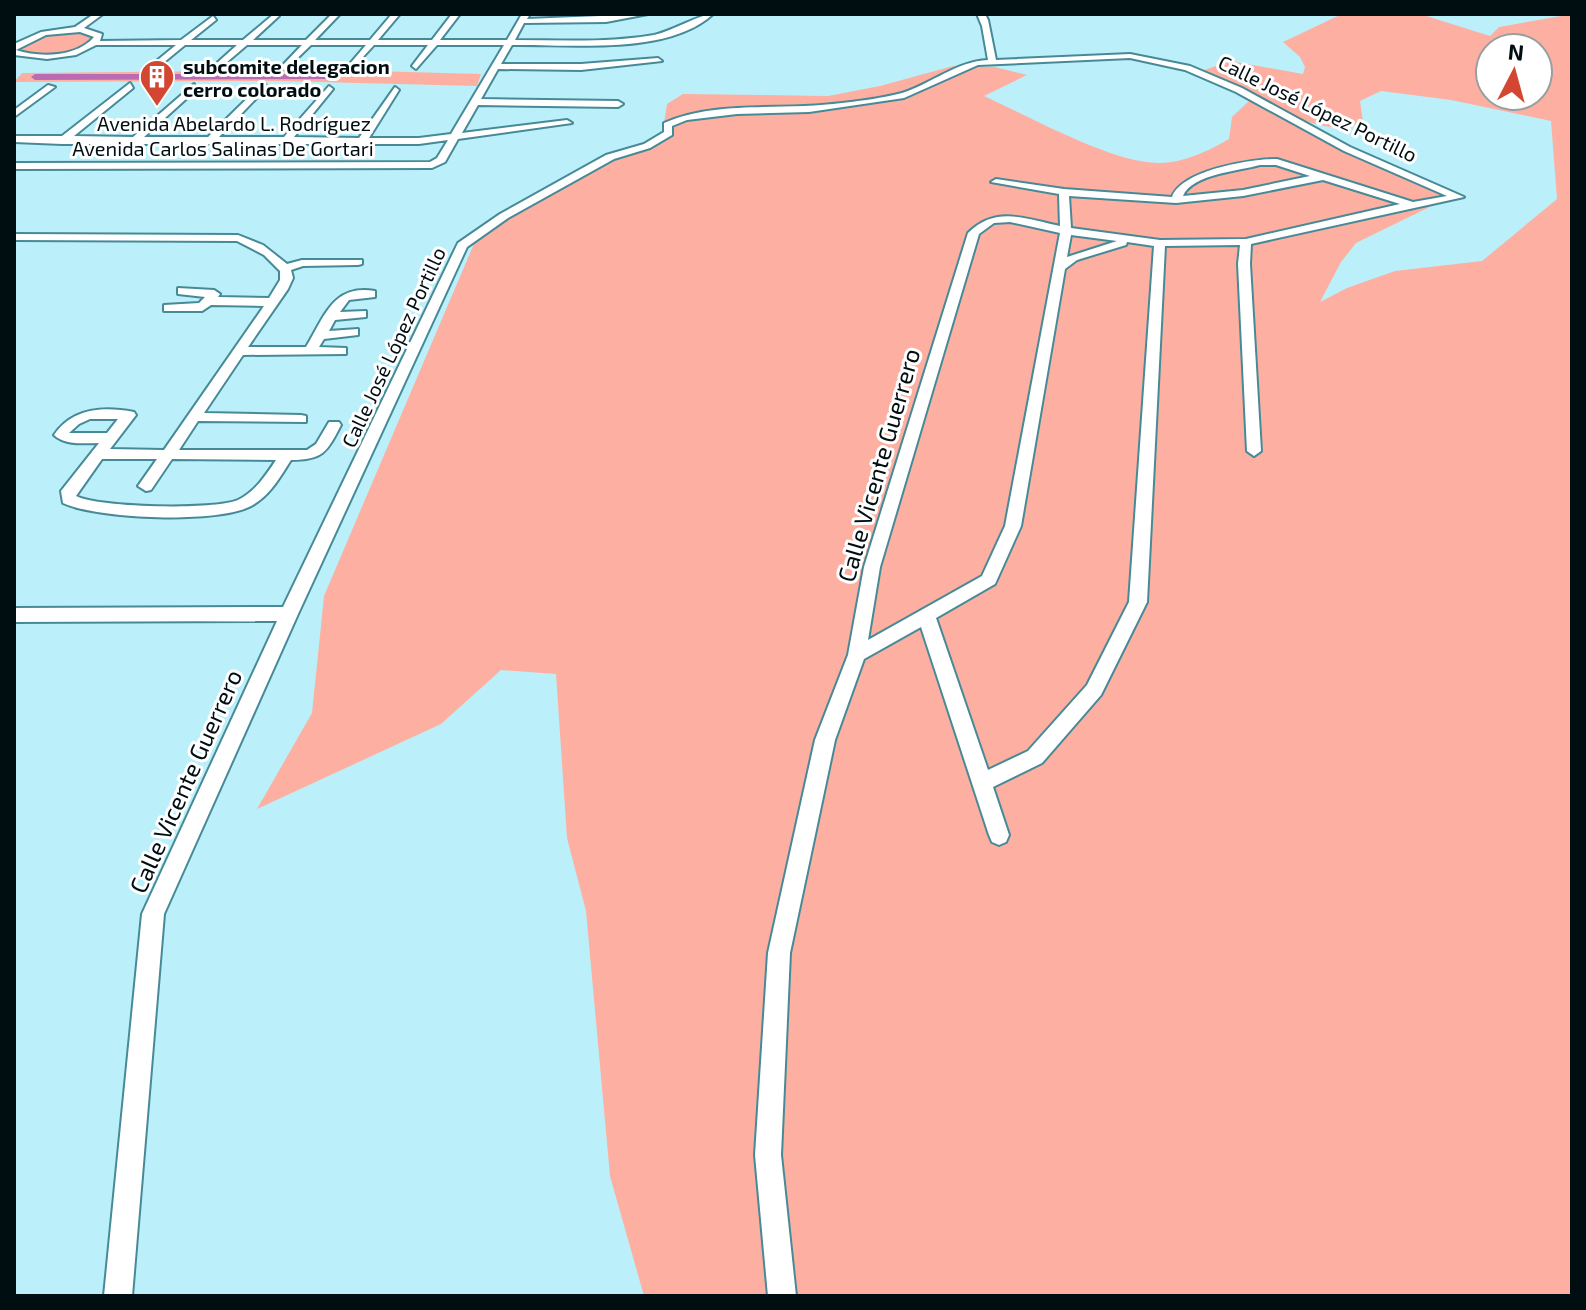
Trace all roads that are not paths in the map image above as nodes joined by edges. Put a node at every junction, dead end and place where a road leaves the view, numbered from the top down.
1 (99, 14) edge
2 (336, 14) edge
3 (396, 14) edge
4 (456, 14) edge
5 (644, 14) edge
6 (709, 14) edge
7 (981, 14) edge
8 (275, 16) edge
9 (213, 18) dead end
10 (524, 18) edge
11 (588, 18) edge
12 (76, 30) junction
13 (18, 41) edge
14 (96, 43) junction
15 (183, 43) junction
16 (245, 43) junction
17 (308, 43) junction
18 (371, 43) junction
19 (434, 43) junction
20 (509, 43) junction
21 (14, 50) edge
22 (33, 57) junction
23 (658, 61) dead end
24 (993, 63) junction
25 (23, 64) dead end
26 (157, 65) dead end
27 (220, 65) dead end
28 (352, 66) dead end
29 (416, 66) dead end
30 (496, 66) junction
31 (285, 67) dead end
32 (264, 85) dead end
33 (130, 86) dead end
34 (51, 87) dead end
35 (194, 87) dead end
36 (329, 89) dead end
37 (395, 90) dead end
38 (475, 102) junction
39 (618, 104) dead end
40 (14, 114) edge
41 (567, 123) dead end
42 (454, 138) junction
43 (14, 139) edge
44 (62, 141) junction
45 (134, 141) junction
46 (210, 141) junction
47 (286, 141) junction
48 (362, 141) junction
49 (14, 166) edge
50 (1323, 177) junction
51 (996, 182) dead end
52 (1064, 192) junction
53 (1459, 197) joint
54 (1176, 200) junction
55 (1412, 205) junction
56 (1066, 231) junction
57 (14, 237) edge
58 (1140, 240) junction
59 (1246, 242) junction
60 (1160, 243) junction
61 (358, 262) dead end
62 (285, 268) junction
63 (1059, 268) junction
64 (182, 291) dead end
65 (371, 294) dead end
66 (210, 301) junction
67 (273, 302) junction
68 (168, 308) dead end
69 (362, 314) dead end
70 (333, 316) junction
71 (353, 332) dead end
72 (323, 335) junction
73 (239, 351) junction
74 (310, 351) junction
75 (341, 351) dead end
76 (193, 417) junction
77 (301, 419) dead end
78 (334, 425) dead end
79 (111, 438) dead end
80 (1254, 451) dead end
81 (99, 454) junction
82 (167, 454) junction
83 (286, 456) junction
84 (146, 486) dead end
85 (289, 614) junction
86 (14, 615) edge
87 (927, 617) junction
88 (857, 655) junction
89 (983, 782) junction
90 (999, 835) dead end
91 (118, 1296) edge
92 (782, 1296) edge

1 - 12 street
2 - 17 street
3 - 18 street
4 - 19 street
5 - 11 street
6 - 20 street
7 - 24 street
8 - 16 street
9 - 15 street
10 - 11 street
10 - 20 street
12 - 13 street
12 - 14 street
13 - 21 street
14 - 15 street
14 - 22 street
15 - 16 street
15 - 26 street
16 - 17 street
16 - 27 street
17 - 18 street
17 - 31 street
18 - 19 street
18 - 28 street
19 - 20 street
19 - 29 street
20 - 30 street
21 - 22 street
22 - 25 street
23 - 30 street
24 - 53 street, Calle José López Portillo
24 - 85 street, Calle José López Portillo
30 - 38 street
32 - 46 street
33 - 44 street
34 - 40 street
35 - 45 street
36 - 47 street
37 - 48 street
38 - 39 street
38 - 42 street
41 - 42 street, Avenida Abelardo L. Rodríguez
42 - 48 street, Avenida Abelardo L. Rodríguez
42 - 49 street, Avenida Carlos Salinas De Gortari
43 - 44 street, Avenida Abelardo L. Rodríguez
44 - 45 street, Avenida Abelardo L. Rodríguez
45 - 46 street, Avenida Abelardo L. Rodríguez
46 - 47 street, Avenida Abelardo L. Rodríguez
47 - 48 street, Avenida Abelardo L. Rodríguez
50 - 54 street
50 - 54 street
50 - 55 street
51 - 52 street
52 - 54 street
52 - 56 street
53 - 55 street, Calle Vicente Guerrero
55 - 59 street, Calle Vicente Guerrero
56 - 58 street, Calle Vicente Guerrero
56 - 63 street
56 - 88 street, Calle Vicente Guerrero
57 - 62 street
58 - 60 street, Calle Vicente Guerrero
58 - 63 street
59 - 60 street, Calle Vicente Guerrero
59 - 80 street
60 - 89 street
61 - 62 street
62 - 67 street
63 - 87 street
64 - 66 street
65 - 70 street
66 - 67 street
66 - 68 street
67 - 73 street
69 - 70 street
70 - 72 street
71 - 72 street
72 - 74 street
73 - 74 street
73 - 76 street
74 - 75 street
76 - 77 street
76 - 82 street
78 - 83 street
79 - 81 street
81 - 82 street
81 - 83 street
82 - 83 street
82 - 84 street
85 - 86 street
85 - 91 street, Calle Vicente Guerrero
87 - 88 street
87 - 89 street
88 - 92 street, Calle Vicente Guerrero
89 - 90 street

